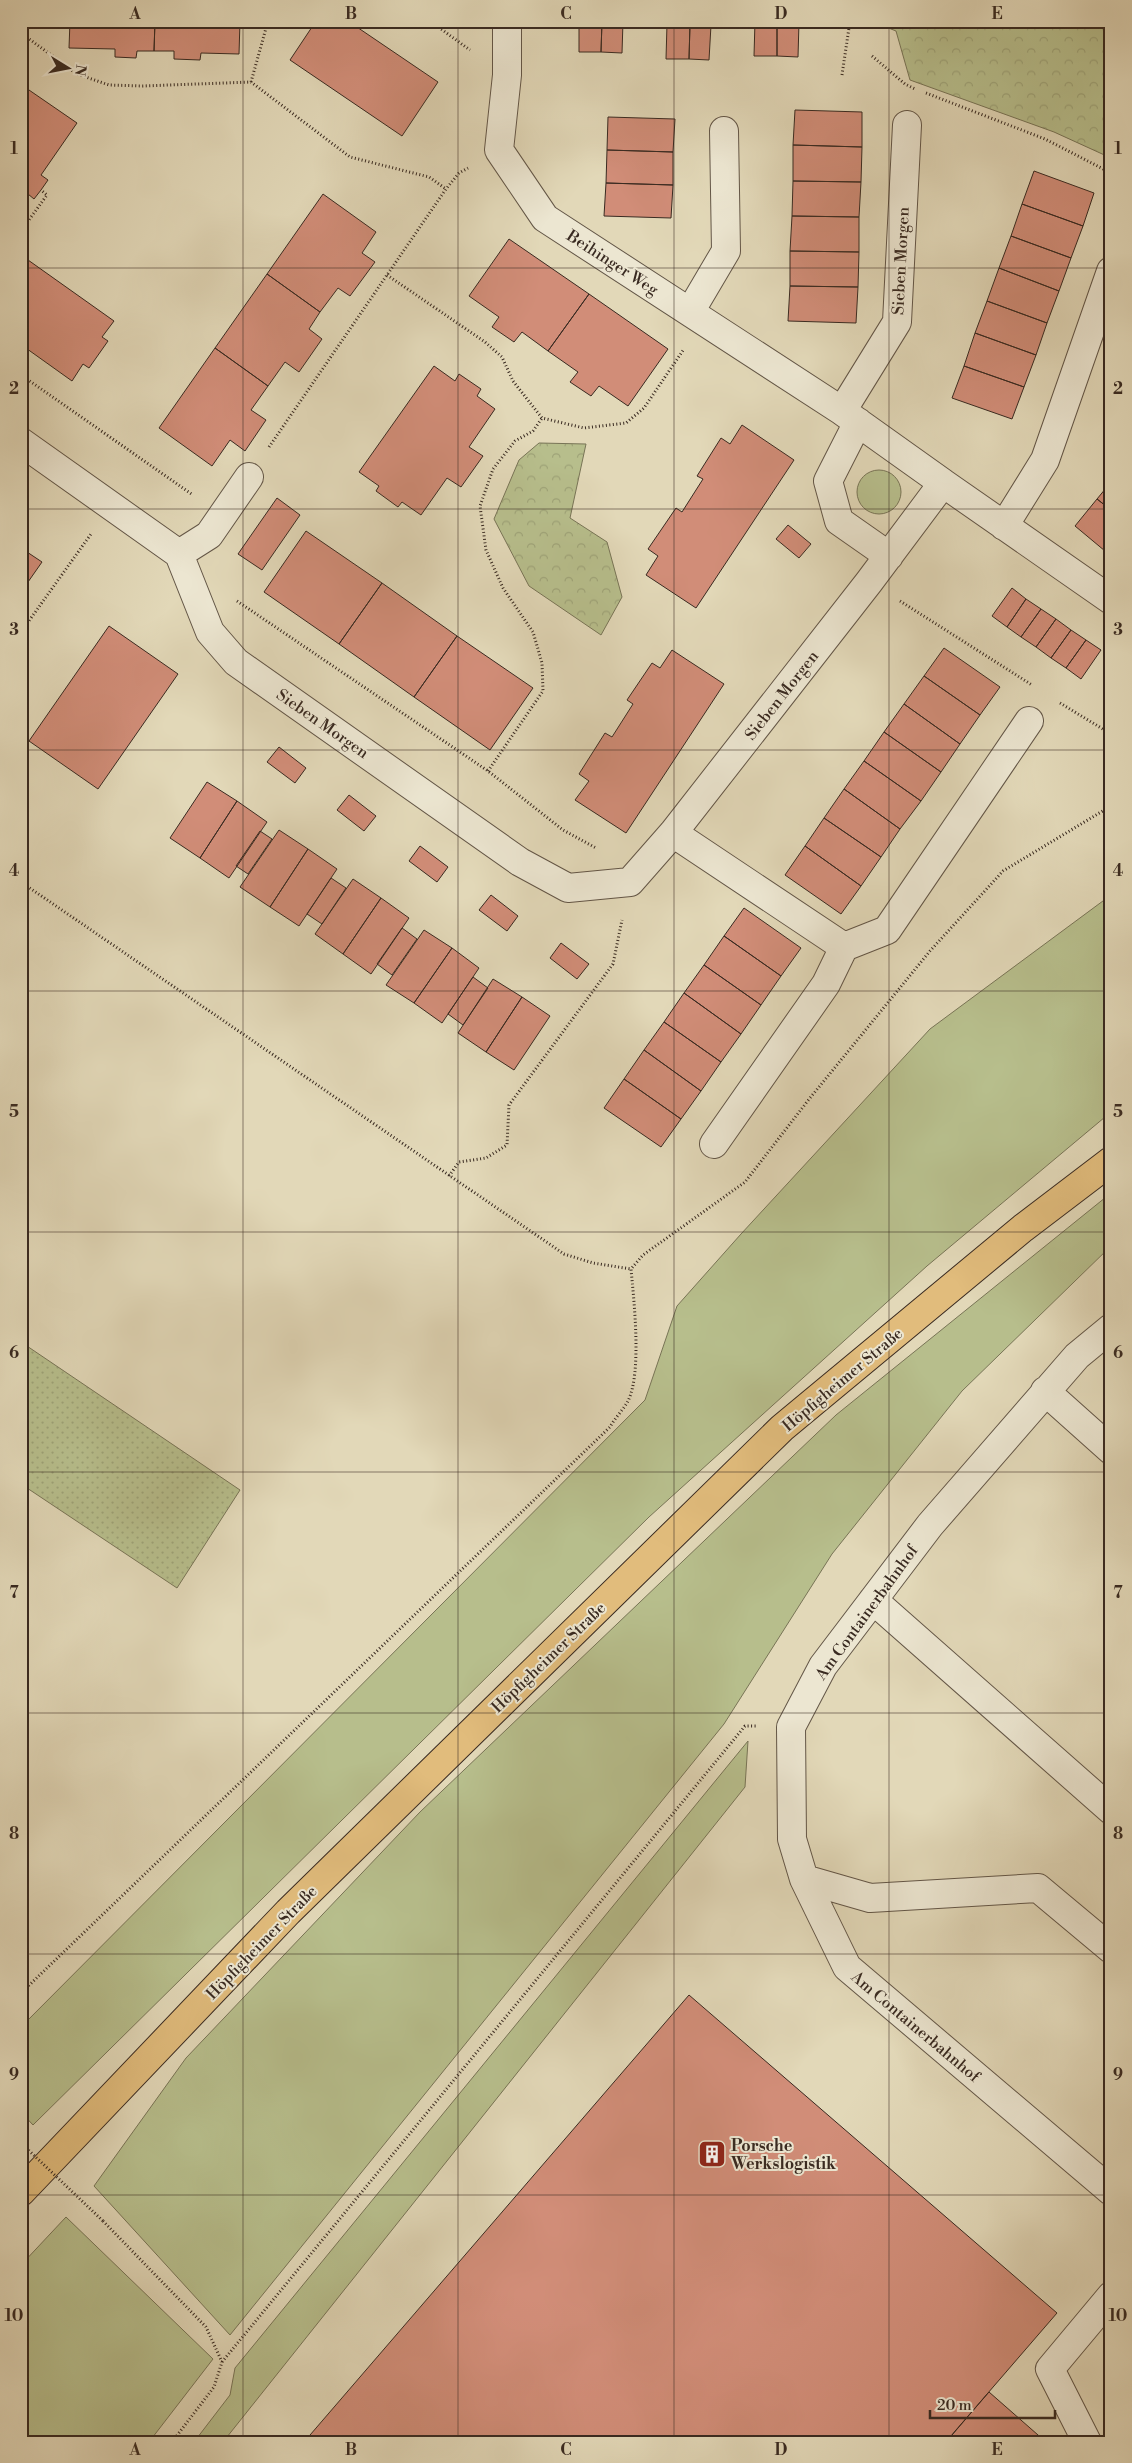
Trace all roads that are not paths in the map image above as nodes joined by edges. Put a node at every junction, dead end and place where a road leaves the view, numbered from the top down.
1 (507, 21) edge
2 (906, 125) dead end
3 (724, 131) dead end
4 (1111, 271) edge
5 (697, 316) junction
6 (850, 416) junction
7 (21, 442) edge
8 (249, 477) road end
9 (943, 483) junction
10 (1004, 526) junction
11 (179, 554) junction
12 (889, 556) junction
13 (1111, 600) edge
14 (1029, 721) dead end
15 (673, 833) junction
16 (844, 947) junction
17 (714, 1144) dead end
18 (1111, 1161) edge
19 (1111, 1328) edge
20 (1045, 1391) junction
21 (1111, 1450) edge
22 (873, 1600) junction
23 (1111, 1810) edge
24 (804, 1879) junction
25 (1111, 1949) edge
26 (1111, 2191) edge
27 (21, 2192) edge
28 (1111, 2296) edge
29 (1087, 2442) edge

1 - 5 street, Beihinger Weg
2 - 6 street, Sieben Morgen
3 - 5 street
4 - 10 street
5 - 6 street, Beihinger Weg
6 - 9 street
6 - 12 street, Sieben Morgen
7 - 11 street
8 - 11 street
9 - 10 street
9 - 12 street, Sieben Morgen
10 - 13 street
11 - 15 street, Sieben Morgen
12 - 15 street, Sieben Morgen
14 - 16 street
15 - 16 street
16 - 17 street
18 - 27 main road, Höpfigheimer Straße
19 - 20 street, Am Containerbahnhof
20 - 21 street
20 - 22 street, Am Containerbahnhof
22 - 23 street
22 - 24 street, Am Containerbahnhof
24 - 25 street
24 - 26 street, Am Containerbahnhof
28 - 29 street

